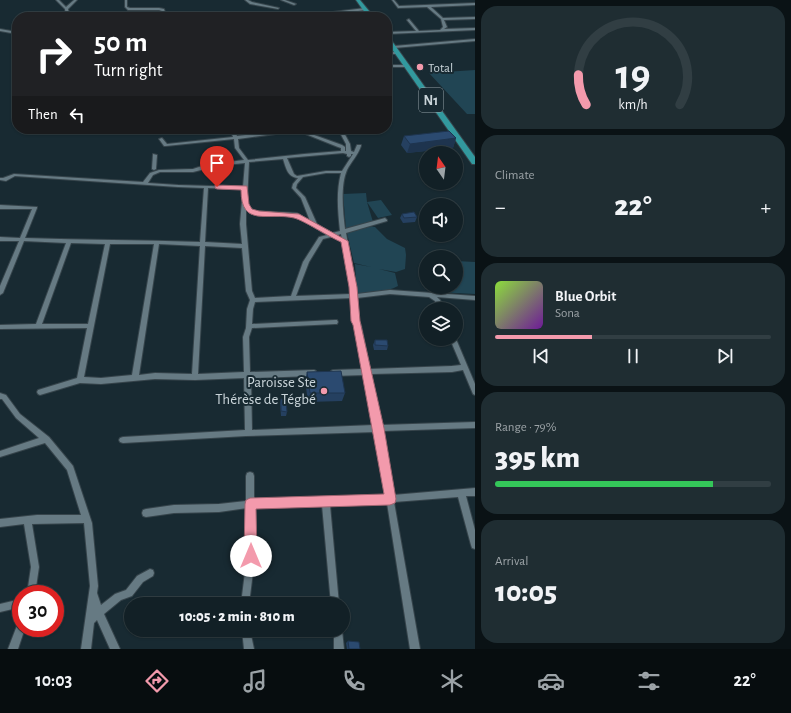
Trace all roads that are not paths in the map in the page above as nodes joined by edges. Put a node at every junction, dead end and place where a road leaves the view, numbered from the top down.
1 (57, 0) edge
2 (76, 0) edge
3 (126, 0) edge
4 (246, 0) edge
5 (282, 0) edge
6 (358, 0) edge
7 (392, 0) edge
8 (295, 4) dead end
9 (475, 4) edge
10 (428, 6) junction
11 (66, 9) junction
12 (365, 9) junction
13 (67, 12) edge
14 (163, 12) edge
15 (342, 12) edge
16 (367, 12) edge
17 (475, 18) edge
18 (442, 19) junction
19 (409, 20) dead end
20 (475, 29) edge
21 (0, 30) edge
22 (440, 31) junction
23 (12, 32) edge
24 (419, 32) junction
25 (392, 34) edge
26 (475, 40) edge
27 (392, 44) edge
28 (394, 47) junction
29 (392, 53) edge
30 (398, 53) junction
31 (392, 66) edge
32 (407, 66) junction
33 (234, 134) edge
34 (271, 134) edge
35 (306, 134) edge
36 (343, 134) edge
37 (236, 138) junction
38 (162, 139) dead end
39 (359, 146) dead end
40 (343, 152) junction
41 (350, 153) junction
42 (356, 153) junction
43 (155, 155) dead end
44 (284, 157) junction
45 (247, 161) junction
46 (475, 162) edge
47 (154, 169) dead end
48 (345, 170) junction
49 (301, 177) junction
50 (0, 179) edge
51 (144, 183) junction
52 (206, 187) junction
53 (245, 188) junction
54 (245, 204) junction
55 (0, 207) edge
56 (385, 220) dead end
57 (315, 226) junction
58 (343, 232) junction
59 (332, 235) junction
60 (0, 239) edge
61 (22, 239) junction
62 (69, 241) junction
63 (344, 241) junction
64 (108, 242) junction
65 (157, 242) junction
66 (203, 244) junction
67 (245, 246) junction
68 (2, 285) edge
69 (0, 293) edge
70 (354, 296) junction
71 (431, 296) junction
72 (294, 298) junction
73 (475, 298) edge
74 (253, 300) junction
75 (438, 302) edge
76 (335, 322) dead end
77 (38, 326) junction
78 (90, 326) junction
79 (250, 326) junction
80 (0, 327) edge
81 (456, 346) edge
82 (465, 367) junction
83 (367, 372) junction
84 (247, 375) junction
85 (135, 377) junction
86 (195, 377) junction
87 (80, 380) junction
88 (40, 392) dead end
89 (475, 392) edge
90 (0, 396) edge
91 (475, 425) edge
92 (378, 428) junction
93 (248, 433) junction
94 (46, 440) junction
95 (123, 440) dead end
96 (0, 454) edge
97 (250, 476) dead end
98 (475, 492) edge
99 (462, 493) junction
100 (390, 499) junction
101 (326, 501) junction
102 (250, 504) junction
103 (146, 513) dead end
104 (86, 519) junction
105 (27, 520) junction
106 (0, 523) edge
107 (475, 545) edge
108 (150, 573) dead end
109 (32, 585) edge
110 (94, 593) junction
111 (246, 597) edge
112 (334, 597) edge
113 (12, 605) edge
114 (0, 608) edge
115 (99, 613) junction
116 (90, 620) junction
117 (17, 637) edge
118 (247, 637) edge
119 (338, 637) edge
120 (13, 649) edge
121 (86, 649) edge
122 (115, 649) edge
123 (249, 649) edge
124 (339, 649) edge
125 (415, 649) edge

1 - 11 street
2 - 11 street
3 - 14 street
4 - 5 street
5 - 8 street
6 - 12 highway
7 - 10 street
9 - 10 street
10 - 18 street
11 - 13 street
12 - 15 street
12 - 16 highway
17 - 18 street
18 - 22 street
19 - 24 street
20 - 22 street
21 - 23 street
22 - 24 street
24 - 25 street
26 - 28 street
27 - 28 highway, N1
28 - 30 highway, N1
29 - 30 street
30 - 32 highway, N1
31 - 32 street
32 - 46 highway, N1
33 - 37 street
34 - 37 street
35 - 40 street
36 - 41 street
37 - 38 street
37 - 45 street
39 - 42 street
40 - 41 street
40 - 44 street
41 - 42 street
41 - 48 street
42 - 48 street
43 - 47 street
44 - 45 street
44 - 49 street
45 - 51 street
45 - 53 street
48 - 49 street
48 - 58 street
49 - 57 street
50 - 51 street
51 - 52 street
52 - 53 street
52 - 66 street
53 - 54 street
54 - 57 street
54 - 67 street
55 - 61 street
56 - 58 street
57 - 59 street
58 - 59 street
58 - 63 street
59 - 63 street
59 - 72 street
60 - 61 street
61 - 62 street
61 - 68 street
62 - 64 street
62 - 77 street
63 - 70 street
64 - 65 street
64 - 78 street
65 - 66 street
65 - 85 street
66 - 67 street
66 - 86 street
67 - 74 street
68 - 69 street
70 - 71 street
70 - 72 street
70 - 83 street
71 - 73 street
71 - 75 street
72 - 74 street
74 - 79 street
76 - 79 street
77 - 78 street
77 - 80 street
78 - 87 street
79 - 84 street
81 - 82 street
82 - 83 street
82 - 89 street
83 - 84 street
83 - 92 street
84 - 86 street
84 - 93 street
85 - 86 street
85 - 87 street
87 - 88 street
90 - 94 street
91 - 92 street
92 - 93 street
92 - 100 street
93 - 95 street
94 - 96 street
94 - 104 street
97 - 102 street
98 - 99 street
99 - 100 street
99 - 107 street
100 - 101 street
100 - 125 street
101 - 102 street
101 - 112 street
102 - 103 street
102 - 111 street
104 - 105 street
104 - 110 street
105 - 106 street
105 - 109 street
108 - 115 street
110 - 115 street
110 - 116 street
113 - 114 street
115 - 116 street
115 - 122 street
116 - 121 street
117 - 120 street
118 - 123 street
119 - 124 street

